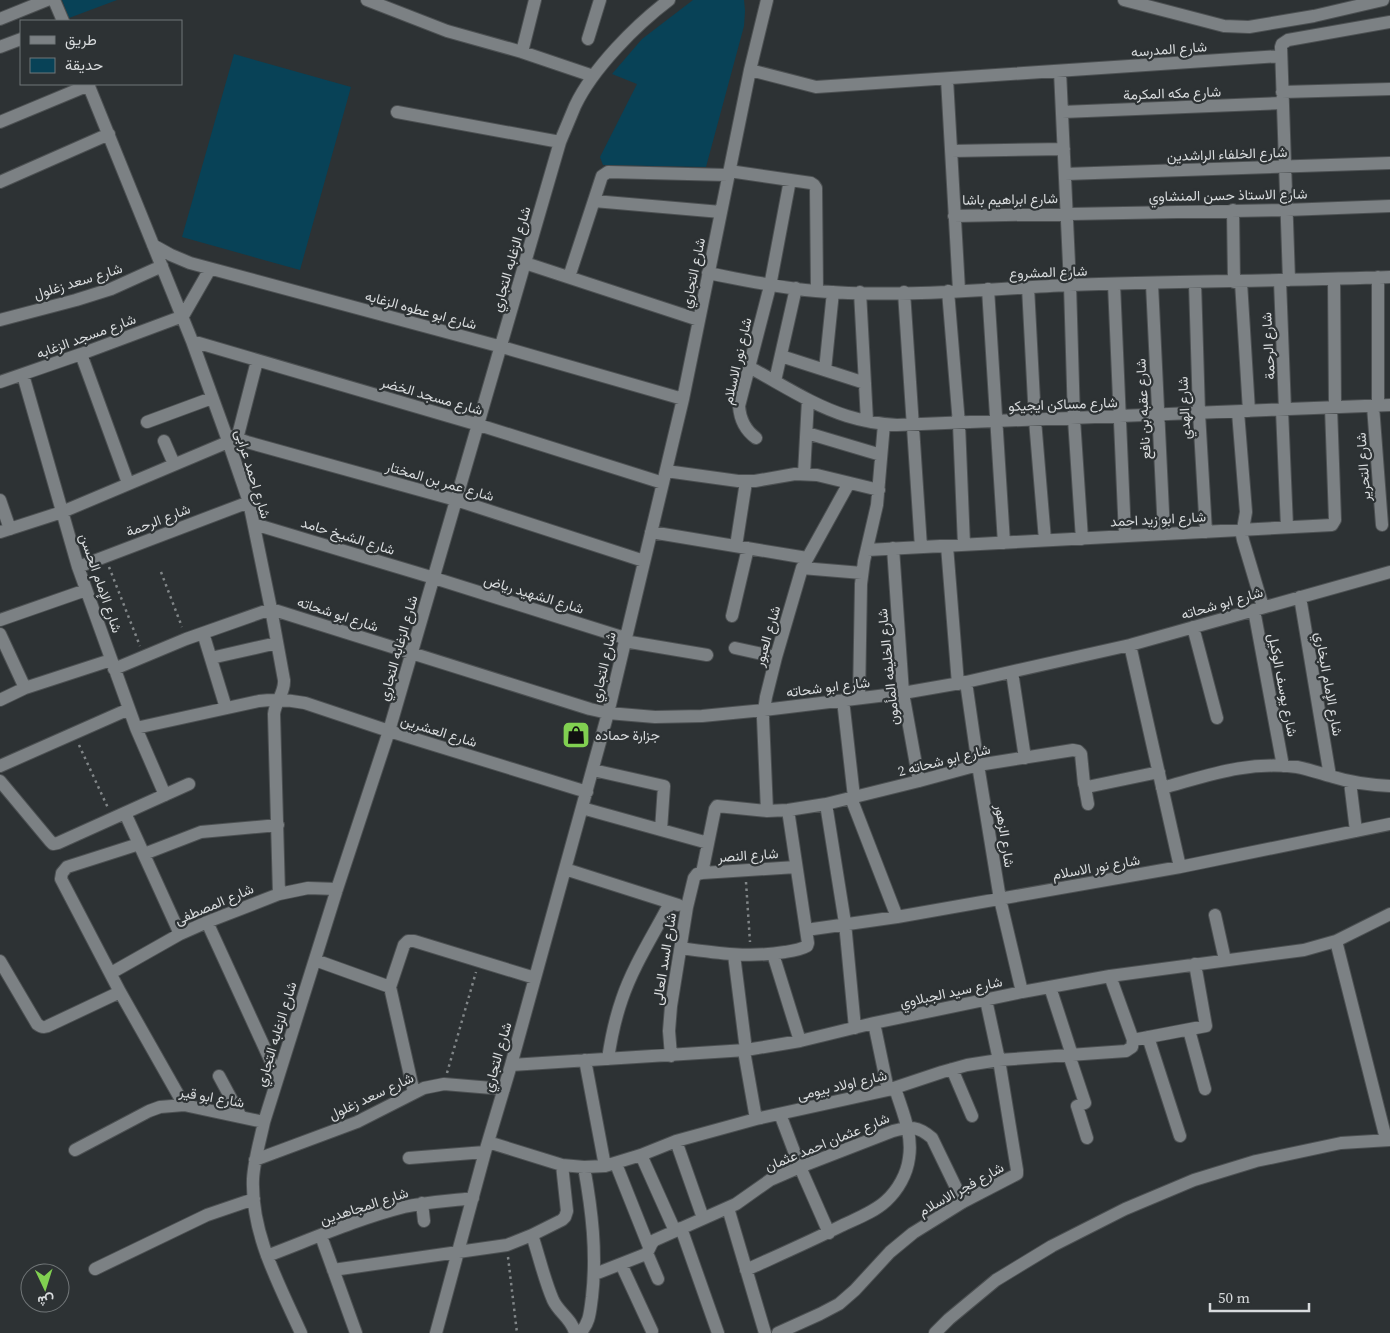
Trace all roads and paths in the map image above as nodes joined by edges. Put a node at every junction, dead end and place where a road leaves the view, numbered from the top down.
1 (46, 0) edge
2 (54, 0) edge
3 (367, 0) edge
4 (536, 0) edge
5 (600, 0) edge
6 (670, 0) edge
7 (767, 0) edge
8 (1124, 0) edge
9 (1383, 0) edge
10 (1172, 6) edge
11 (0, 19) edge
12 (63, 20) edge
13 (1390, 22) edge
14 (20, 39) edge
15 (588, 39) dead end
16 (0, 47) edge
17 (522, 52) junction
18 (1280, 56) junction
19 (750, 70) junction
20 (1060, 71) junction
21 (593, 76) junction
22 (947, 79) junction
23 (86, 85) edge
24 (88, 85) edge
25 (1390, 89) edge
26 (1282, 97) junction
27 (397, 112) dead end
28 (1062, 112) junction
29 (0, 122) edge
30 (109, 134) junction
31 (560, 142) junction
32 (1064, 149) junction
33 (951, 151) junction
34 (1390, 163) edge
35 (1285, 167) junction
36 (729, 173) junction
37 (1065, 174) junction
38 (790, 180) junction
39 (0, 182) edge
40 (594, 201) junction
41 (1390, 206) edge
42 (1233, 210) junction
43 (1286, 210) junction
44 (721, 212) junction
45 (1067, 213) junction
46 (954, 216) junction
47 (153, 245) junction
48 (525, 263) junction
49 (162, 266) junction
50 (210, 269) junction
51 (708, 273) junction
52 (569, 277) junction
53 (1384, 277) edge
54 (1334, 279) junction
55 (1284, 280) junction
56 (1237, 282) junction
57 (1195, 283) junction
58 (1114, 284) junction
59 (1152, 284) junction
60 (1070, 285) junction
61 (770, 286) junction
62 (1028, 287) junction
63 (796, 288) junction
64 (988, 289) junction
65 (953, 290) junction
66 (817, 291) junction
67 (833, 292) junction
68 (860, 292) junction
69 (904, 292) junction
70 (183, 316) junction
71 (0, 320) edge
72 (699, 320) junction
73 (192, 341) junction
74 (502, 347) junction
75 (81, 354) junction
76 (781, 356) junction
77 (257, 361) junction
78 (749, 367) junction
79 (825, 370) junction
80 (23, 375) junction
81 (775, 381) junction
82 (0, 382) edge
83 (865, 383) junction
84 (212, 398) junction
85 (683, 400) junction
86 (808, 400) junction
87 (1381, 406) edge
88 (1333, 407) junction
89 (1284, 410) junction
90 (1243, 412) junction
91 (1199, 414) junction
92 (1158, 415) junction
93 (1119, 417) junction
94 (1074, 419) junction
95 (1035, 420) junction
96 (867, 421) junction
97 (147, 422) dead end
98 (997, 422) junction
99 (884, 424) junction
100 (960, 424) junction
101 (479, 425) junction
102 (913, 425) junction
103 (806, 433) junction
104 (231, 438) junction
105 (756, 438) dead end
106 (164, 441) dead end
107 (882, 455) junction
108 (174, 464) junction
109 (804, 474) junction
110 (664, 477) junction
111 (746, 482) junction
112 (128, 483) junction
113 (849, 483) junction
114 (879, 490) junction
115 (0, 500) edge
116 (456, 500) junction
117 (249, 502) junction
118 (62, 512) junction
119 (254, 524) junction
120 (1382, 525) dead end
121 (1287, 527) junction
122 (1243, 529) junction
123 (5, 531) edge
124 (651, 532) junction
125 (1206, 532) junction
126 (1164, 533) junction
127 (1125, 536) junction
128 (1082, 539) junction
129 (1045, 540) junction
130 (1004, 543) junction
131 (964, 545) junction
132 (947, 546) junction
133 (742, 547) junction
134 (921, 547) junction
135 (893, 548) junction
136 (867, 550) junction
137 (105, 556) junction
138 (644, 561) junction
139 (805, 563) junction
140 (78, 567) junction
141 (161, 572) dead end
142 (862, 573) junction
143 (1390, 574) edge
144 (434, 578) junction
145 (86, 590) junction
146 (1300, 597) junction
147 (271, 608) junction
148 (1258, 608) junction
149 (732, 616) dead end
150 (0, 620) edge
151 (1193, 627) junction
152 (203, 633) junction
153 (0, 634) edge
154 (186, 639) junction
155 (625, 639) junction
156 (277, 643) junction
157 (1130, 645) junction
158 (735, 648) dead end
159 (412, 653) junction
160 (707, 655) dead end
161 (145, 656) junction
162 (776, 657) junction
163 (211, 658) junction
164 (113, 665) junction
165 (1012, 672) junction
166 (962, 683) junction
167 (25, 688) junction
168 (903, 693) junction
169 (859, 698) junction
170 (0, 700) edge
171 (278, 700) junction
172 (843, 700) junction
173 (226, 708) junction
174 (129, 709) junction
175 (764, 710) junction
176 (608, 713) junction
177 (1217, 718) dead end
178 (136, 728) junction
179 (390, 731) junction
180 (73, 733) junction
181 (1025, 758) junction
182 (978, 765) junction
183 (0, 766) edge
184 (1283, 766) junction
185 (593, 770) junction
186 (1159, 772) junction
187 (1330, 776) junction
188 (0, 781) edge
189 (919, 781) junction
190 (1350, 782) junction
191 (189, 784) dead end
192 (1390, 786) edge
193 (1085, 787) junction
194 (1162, 788) junction
195 (587, 792) junction
196 (165, 795) junction
197 (853, 798) junction
198 (826, 804) junction
199 (1088, 804) dead end
200 (582, 808) junction
201 (788, 810) junction
202 (767, 811) junction
203 (125, 813) junction
204 (113, 818) junction
205 (1390, 824) edge
206 (278, 825) junction
207 (661, 830) junction
208 (1356, 831) junction
209 (708, 843) junction
210 (141, 849) junction
211 (796, 867) junction
212 (1180, 867) junction
213 (565, 869) junction
214 (746, 870) junction
215 (702, 873) junction
216 (338, 889) junction
217 (279, 894) junction
218 (1000, 899) junction
219 (670, 903) junction
220 (687, 907) junction
221 (1390, 914) edge
222 (1216, 915) dead end
223 (897, 917) junction
224 (207, 922) junction
225 (845, 923) junction
226 (806, 930) junction
227 (180, 934) junction
228 (1336, 940) junction
229 (681, 948) junction
230 (773, 954) junction
231 (734, 955) junction
232 (751, 956) junction
233 (0, 960) edge
234 (315, 960) junction
235 (1225, 960) junction
236 (480, 961) junction
237 (1195, 964) junction
238 (111, 973) junction
239 (1110, 976) junction
240 (535, 978) junction
241 (1050, 987) junction
242 (390, 988) junction
243 (120, 992) junction
244 (1022, 992) junction
245 (986, 1000) junction
246 (874, 1023) junction
247 (855, 1028) junction
248 (1189, 1030) junction
249 (1148, 1037) junction
250 (800, 1040) junction
251 (1133, 1040) junction
252 (745, 1051) junction
253 (1070, 1055) junction
254 (671, 1056) junction
255 (608, 1059) junction
256 (585, 1060) junction
257 (999, 1060) junction
258 (512, 1065) junction
259 (952, 1069) junction
260 (219, 1076) dead end
261 (278, 1077) junction
262 (444, 1084) junction
263 (504, 1088) junction
264 (891, 1089) junction
265 (1205, 1089) dead end
266 (414, 1093) junction
267 (184, 1105) junction
268 (780, 1114) junction
269 (972, 1116) dead end
270 (241, 1117) junction
271 (756, 1119) junction
272 (264, 1122) junction
273 (907, 1127) junction
274 (1180, 1136) dead end
275 (1087, 1138) dead end
276 (1388, 1140) edge
277 (676, 1141) junction
278 (487, 1147) junction
279 (75, 1150) dead end
280 (642, 1156) junction
281 (409, 1158) dead end
282 (255, 1160) junction
283 (562, 1165) junction
284 (611, 1165) junction
285 (584, 1167) junction
286 (800, 1167) junction
287 (254, 1198) junction
288 (473, 1198) junction
289 (963, 1202) junction
290 (422, 1203) junction
291 (728, 1208) junction
292 (703, 1218) junction
293 (424, 1221) dead end
294 (678, 1229) junction
295 (829, 1233) junction
296 (532, 1235) junction
297 (321, 1236) junction
298 (507, 1245) junction
299 (648, 1250) junction
300 (458, 1252) junction
301 (267, 1256) junction
302 (621, 1264) junction
303 (95, 1269) dead end
304 (333, 1270) junction
305 (746, 1270) junction
306 (595, 1274) junction
307 (658, 1279) dead end
308 (652, 1331) dead end
309 (301, 1333) edge
310 (356, 1333) edge
311 (436, 1333) edge
312 (516, 1333) edge
313 (574, 1333) edge
314 (580, 1333) edge
315 (718, 1333) edge
316 (765, 1333) edge
317 (778, 1333) edge
318 (935, 1333) edge

1 - 11 street
2 - 12 street
3 - 17 street
4 - 17 street
5 - 15 street
6 - 21 street, شارع الزغابه التجاري
7 - 19 street, شارع التجاري
8 - 10 street
9 - 10 street
13 - 18 street
14 - 16 street
17 - 21 street
18 - 20 street, شارع المدرسه
18 - 26 street, شارع الرحمة
19 - 22 street, شارع المدرسه
19 - 36 street, شارع التجاري
20 - 22 street, شارع المدرسه
20 - 28 street
21 - 31 street, شارع الزغابه التجاري
22 - 33 street
23 - 29 street
24 - 30 street, شارع احمد عرابى
25 - 26 street, شارع مكه المكرمة
26 - 28 street, شارع مكه المكرمة
26 - 35 street, شارع الرحمة
27 - 31 street
28 - 32 street
30 - 39 street
30 - 47 street, شارع احمد عرابى
31 - 48 street, شارع الزغابه التجاري
32 - 33 street
32 - 37 street
33 - 46 street
34 - 35 street, شارع الخلفاء الراشدين
35 - 37 street, شارع الخلفاء الراشدين
35 - 43 street, شارع الرحمة
36 - 38 street
36 - 40 street
36 - 44 street, شارع التجاري
37 - 45 street
38 - 61 street, شارع نور الاسلام
38 - 66 street
40 - 44 street
40 - 52 street
41 - 43 street, شارع الاستاذ حسن المنشاوي
42 - 43 street, شارع الاستاذ حسن المنشاوي
42 - 45 street, شارع الاستاذ حسن المنشاوي
42 - 56 street, شارع يوسف الوكيل
43 - 55 street, شارع الرحمة
44 - 51 street, شارع التجاري
45 - 46 street, شارع ابراهيم باشا
45 - 60 street
46 - 65 street
47 - 49 street, شارع احمد عرابى
47 - 50 street, شارع ابو عطوه الزغابه
48 - 52 street
48 - 74 street, شارع الزغابه التجاري
49 - 70 street, شارع احمد عرابى
49 - 71 street, شارع سعد زغلول
50 - 70 street
50 - 74 street, شارع ابو عطوه الزغابه
51 - 61 street, شارع المشروع
51 - 72 street, شارع التجاري
52 - 72 street
53 - 54 street, شارع المشروع
53 - 87 street, شارع التحرير
54 - 55 street, شارع المشروع
54 - 88 street
55 - 56 street, شارع المشروع
55 - 89 street, شارع الرحمة
56 - 57 street, شارع المشروع
56 - 90 street, شارع يوسف الوكيل
57 - 59 street, شارع المشروع
57 - 91 street, شارع الهدي
58 - 59 street, شارع المشروع
58 - 60 street, شارع المشروع
58 - 93 street
59 - 92 street, شارع عقبه بن نافع
60 - 62 street, شارع المشروع
60 - 94 street
61 - 63 street, شارع المشروع
61 - 78 street, شارع نور الاسلام
62 - 64 street, شارع المشروع
62 - 95 street
63 - 66 street, شارع المشروع
63 - 76 street
64 - 65 street, شارع المشروع
64 - 98 street
65 - 69 street, شارع المشروع
65 - 100 street
66 - 67 street, شارع المشروع
67 - 68 street, شارع المشروع
67 - 79 street
68 - 69 street, شارع المشروع
68 - 83 street
69 - 102 street
70 - 73 street, شارع احمد عرابى
70 - 75 street, شارع مسجد الزغابه
72 - 85 street, شارع التجاري
73 - 77 street, شارع مسجد الخضر
73 - 84 street, شارع احمد عرابى
74 - 85 street, شارع ابو عطوه الزغابه
74 - 101 street, شارع الزغابه التجاري
75 - 80 street, شارع مسجد الزغابه
75 - 112 street
76 - 79 street
76 - 81 street
77 - 101 street, شارع مسجد الخضر
77 - 104 street
78 - 81 street, شارع مساكن ايجيكو
78 - 105 street, شارع نور الاسلام
79 - 83 street
80 - 82 street, شارع مسجد الزغابه
80 - 118 street, شارع الإمام الحسن
81 - 86 street, شارع مساكن ايجيكو
83 - 96 street
84 - 97 street
84 - 104 street, شارع احمد عرابى
85 - 110 street, شارع التجاري
86 - 96 street, شارع مساكن ايجيكو
86 - 103 street
87 - 88 street, شارع مساكن ايجيكو
87 - 120 street, شارع التحرير
88 - 89 street, شارع مساكن ايجيكو
88 - 121 street, شارع ابو زيد احمد
89 - 90 street, شارع مساكن ايجيكو
89 - 121 street, شارع الرحمة
90 - 91 street, شارع مساكن ايجيكو
90 - 122 street, شارع يوسف الوكيل
91 - 92 street, شارع مساكن ايجيكو
91 - 125 street, شارع الهدي
92 - 93 street, شارع مساكن ايجيكو
92 - 126 street, شارع عقبه بن نافع
93 - 94 street, شارع مساكن ايجيكو
93 - 127 street
94 - 95 street, شارع مساكن ايجيكو
94 - 128 street
95 - 98 street, شارع مساكن ايجيكو
95 - 129 street
96 - 99 street, شارع مساكن ايجيكو
98 - 100 street, شارع مساكن ايجيكو
98 - 130 street
99 - 102 street, شارع مساكن ايجيكو
99 - 107 street
100 - 102 street, شارع مساكن ايجيكو
100 - 131 street
101 - 110 street, شارع مسجد الخضر
101 - 116 street, شارع الزغابه التجاري
102 - 134 street
103 - 107 street
103 - 109 street
104 - 108 street
104 - 116 street, شارع عمر بن المختار
104 - 117 street, شارع احمد عرابى
106 - 108 street
107 - 114 street
108 - 112 street
109 - 111 street, شارع مسجد الخضر
109 - 113 street, شارع مسجد الخضر
110 - 111 street, شارع مسجد الخضر
110 - 124 street, شارع التجاري
111 - 133 street
112 - 118 street
113 - 114 street, شارع مسجد الخضر
113 - 139 street, شارع العبور
114 - 136 street
115 - 123 street
116 - 138 street, شارع عمر بن المختار
116 - 144 street, شارع الزغابه التجاري
117 - 119 street, شارع احمد عرابى
117 - 137 street, شارع الرحمة
118 - 123 street
118 - 140 street, شارع الإمام الحسن
119 - 144 street, شارع الشيخ حامد
119 - 147 street, شارع احمد عرابى
121 - 122 street, شارع ابو زيد احمد
122 - 125 street, شارع ابو زيد احمد
122 - 148 street, شارع يوسف الوكيل
124 - 133 street
124 - 138 street, شارع التجاري
125 - 126 street, شارع ابو زيد احمد
126 - 127 street, شارع ابو زيد احمد
127 - 128 street, شارع ابو زيد احمد
128 - 129 street, شارع ابو زيد احمد
129 - 130 street, شارع ابو زيد احمد
130 - 131 street, شارع ابو زيد احمد
131 - 132 street, شارع ابو زيد احمد
132 - 134 street, شارع ابو زيد احمد
132 - 166 street, شارع الزهور
133 - 139 street
133 - 149 street
134 - 135 street, شارع ابو زيد احمد
135 - 136 street, شارع ابو زيد احمد
135 - 168 street, شارع الخليفه المأمون
136 - 142 street
137 - 140 street, شارع الرحمة
137 - 161 path
138 - 155 street, شارع التجاري
139 - 142 street
139 - 162 street, شارع العبور
140 - 145 street, شارع الإمام الحسن
141 - 154 path
142 - 169 street
143 - 146 street, شارع ابو شحاته
144 - 155 street, شارع الشهيد رياض
144 - 159 street, شارع الزغابه التجاري
145 - 150 street
145 - 164 street, شارع الإمام الحسن
146 - 148 street, شارع ابو شحاته
146 - 187 street, شارع الإمام البخاري
147 - 152 street
147 - 156 street, شارع احمد عرابى
147 - 159 street, شارع ابو شحاته
148 - 151 street, شارع ابو شحاته
148 - 184 street, شارع يوسف الوكيل
151 - 157 street, شارع ابو شحاته
151 - 177 street
152 - 154 street
152 - 163 street
153 - 167 street
154 - 161 street
155 - 160 street, شارع الشهيد رياض
155 - 176 street, شارع التجاري
156 - 163 street
156 - 171 street, شارع احمد عرابى
157 - 165 street, شارع ابو شحاته
157 - 186 street
158 - 162 street
159 - 176 street, شارع ابو شحاته
159 - 179 street, شارع الزغابه التجاري
161 - 164 street
162 - 175 street, شارع العبور
163 - 173 street
164 - 167 street
164 - 174 street, شارع الإمام الحسن
165 - 166 street, شارع ابو شحاته
165 - 181 street
166 - 168 street, شارع ابو شحاته
166 - 182 street, شارع الزهور
167 - 170 street
168 - 169 street, شارع ابو شحاته
168 - 189 street, شارع الخليفه المأمون
169 - 172 street, شارع ابو شحاته
171 - 173 street, شارع العشرين
171 - 179 street, شارع العشرين
171 - 206 street, شارع احمد عرابى
172 - 175 street, شارع ابو شحاته
172 - 197 street
173 - 178 street, شارع العشرين
174 - 178 street, شارع الإمام الحسن
174 - 180 street
175 - 176 street, شارع ابو شحاته
175 - 202 street, شارع العبور
176 - 185 street, شارع التجاري
178 - 196 street, شارع الإمام الحسن
179 - 195 street, شارع العشرين
179 - 216 street, شارع الزغابه التجاري
180 - 183 street
180 - 204 path
181 - 182 street, شارع ابو شحاته 2
181 - 193 street, شارع ابو شحاته 2
182 - 189 street, شارع ابو شحاته 2
182 - 218 street, شارع الزهور
184 - 187 street
184 - 194 street
185 - 195 street, شارع التجاري
185 - 207 street
186 - 193 street
186 - 194 street
187 - 190 street
188 - 204 street
189 - 197 street, شارع ابو شحاته 2
190 - 192 street
190 - 208 street
191 - 196 street
193 - 199 street
194 - 212 street
195 - 200 street, شارع التجاري
196 - 203 street
197 - 198 street, شارع ابو شحاته 2
197 - 223 street
198 - 201 street, شارع ابو شحاته 2
198 - 225 street
200 - 207 street
200 - 213 street, شارع التجاري
201 - 202 street, شارع ابو شحاته 2
201 - 211 street
202 - 209 street, شارع ابو شحاته 2
203 - 204 street
203 - 210 street
205 - 208 street, شارع نور الاسلام
206 - 210 street
206 - 217 street, شارع احمد عرابى
207 - 209 street
208 - 212 street, شارع نور الاسلام
209 - 215 street, شارع السد العالى
210 - 227 street
210 - 238 street
211 - 214 street, شارع النصر
211 - 226 street
212 - 218 street, شارع نور الاسلام
213 - 219 street
213 - 240 street, شارع التجاري
214 - 215 street, شارع النصر
214 - 232 path
215 - 220 street, شارع السد العالى
216 - 217 street, شارع المصطفى
216 - 234 street, شارع الزغابه التجاري
217 - 224 street, شارع المصطفى
218 - 223 street, شارع نور الاسلام
218 - 244 street, شارع الزهور
219 - 220 street
219 - 255 street
220 - 229 street, شارع السد العالى
221 - 228 street, شارع سيد الجبلاوي
222 - 235 street
223 - 225 street, شارع نور الاسلام
224 - 227 street, شارع المصطفى
224 - 261 street
225 - 226 street, شارع نور الاسلام
225 - 247 street
226 - 230 street
227 - 238 street, شارع المصطفى
228 - 235 street, شارع سيد الجبلاوي
228 - 276 street
229 - 231 street
229 - 254 street, شارع السد العالى
230 - 232 street
230 - 250 street
231 - 232 street
231 - 252 street
233 - 243 street
234 - 242 street
234 - 261 street, شارع الزغابه التجاري
235 - 237 street, شارع سيد الجبلاوي
236 - 240 street
236 - 242 street
236 - 262 path
237 - 239 street, شارع سيد الجبلاوي
237 - 248 street
238 - 243 street
239 - 241 street, شارع سيد الجبلاوي
239 - 251 street
240 - 258 street, شارع التجاري
241 - 244 street, شارع سيد الجبلاوي
241 - 253 street
242 - 266 street
243 - 267 street
244 - 245 street, شارع سيد الجبلاوي
245 - 246 street, شارع سيد الجبلاوي
245 - 257 street, شارع فجر الاسلام
246 - 247 street, شارع سيد الجبلاوي
246 - 264 street
247 - 250 street, شارع سيد الجبلاوي
248 - 249 street
248 - 265 street
249 - 251 street
249 - 274 street
250 - 252 street, شارع سيد الجبلاوي
251 - 253 street, شارع اولاد بيومى
252 - 254 street, شارع سيد الجبلاوي
252 - 271 street
253 - 257 street, شارع اولاد بيومى
253 - 275 street
254 - 255 street, شارع سيد الجبلاوي
255 - 256 street, شارع سيد الجبلاوي
256 - 258 street, شارع سيد الجبلاوي
256 - 284 street
257 - 259 street, شارع اولاد بيومى
257 - 289 street, شارع فجر الاسلام
258 - 263 street, شارع التجاري
259 - 264 street, شارع اولاد بيومى
259 - 269 street
260 - 270 street
261 - 272 street, شارع الزغابه التجاري
262 - 263 street, شارع سعد زغلول
262 - 266 street, شارع سعد زغلول
263 - 278 street, شارع التجاري
264 - 268 street, شارع اولاد بيومى
264 - 273 street
266 - 282 street, شارع سعد زغلول
267 - 270 street, شارع ابو قير
267 - 279 street, شارع ابو قير
268 - 271 street, شارع اولاد بيومى
268 - 286 street
270 - 272 street, شارع ابو قير
271 - 277 street, شارع اولاد بيومى
272 - 282 street, شارع الزغابه التجاري
273 - 286 street, شارع عثمان احمد عثمان
273 - 289 street, شارع عثمان احمد عثمان
273 - 295 street
276 - 318 street
277 - 280 street, شارع اولاد بيومى
277 - 292 street
278 - 281 street
278 - 283 street, شارع اولاد بيومى
278 - 288 street, شارع التجاري
280 - 284 street, شارع اولاد بيومى
280 - 294 street
282 - 287 street, شارع الزغابه التجاري
283 - 285 street, شارع اولاد بيومى
283 - 296 street
284 - 285 street, شارع اولاد بيومى
284 - 299 street
285 - 306 street
286 - 291 street, شارع عثمان احمد عثمان
286 - 295 street
287 - 301 street, شارع الزغابه التجاري
287 - 303 street
288 - 290 street, شارع المجاهدين
288 - 300 street, شارع التجاري
289 - 317 street, شارع فجر الاسلام
290 - 293 street
290 - 297 street, شارع المجاهدين
291 - 292 street, شارع عثمان احمد عثمان
291 - 305 street
292 - 294 street, شارع عثمان احمد عثمان
294 - 299 street, شارع عثمان احمد عثمان
294 - 315 street
295 - 305 street
296 - 298 street
296 - 313 street
297 - 301 street, شارع المجاهدين
297 - 304 street
298 - 300 street
298 - 312 path
299 - 302 street, شارع عثمان احمد عثمان
299 - 307 street
300 - 304 street
300 - 311 street, شارع التجاري
301 - 309 street, شارع الزغابه التجاري
302 - 306 street, شارع عثمان احمد عثمان
302 - 308 street
304 - 310 street
305 - 316 street
306 - 314 street

